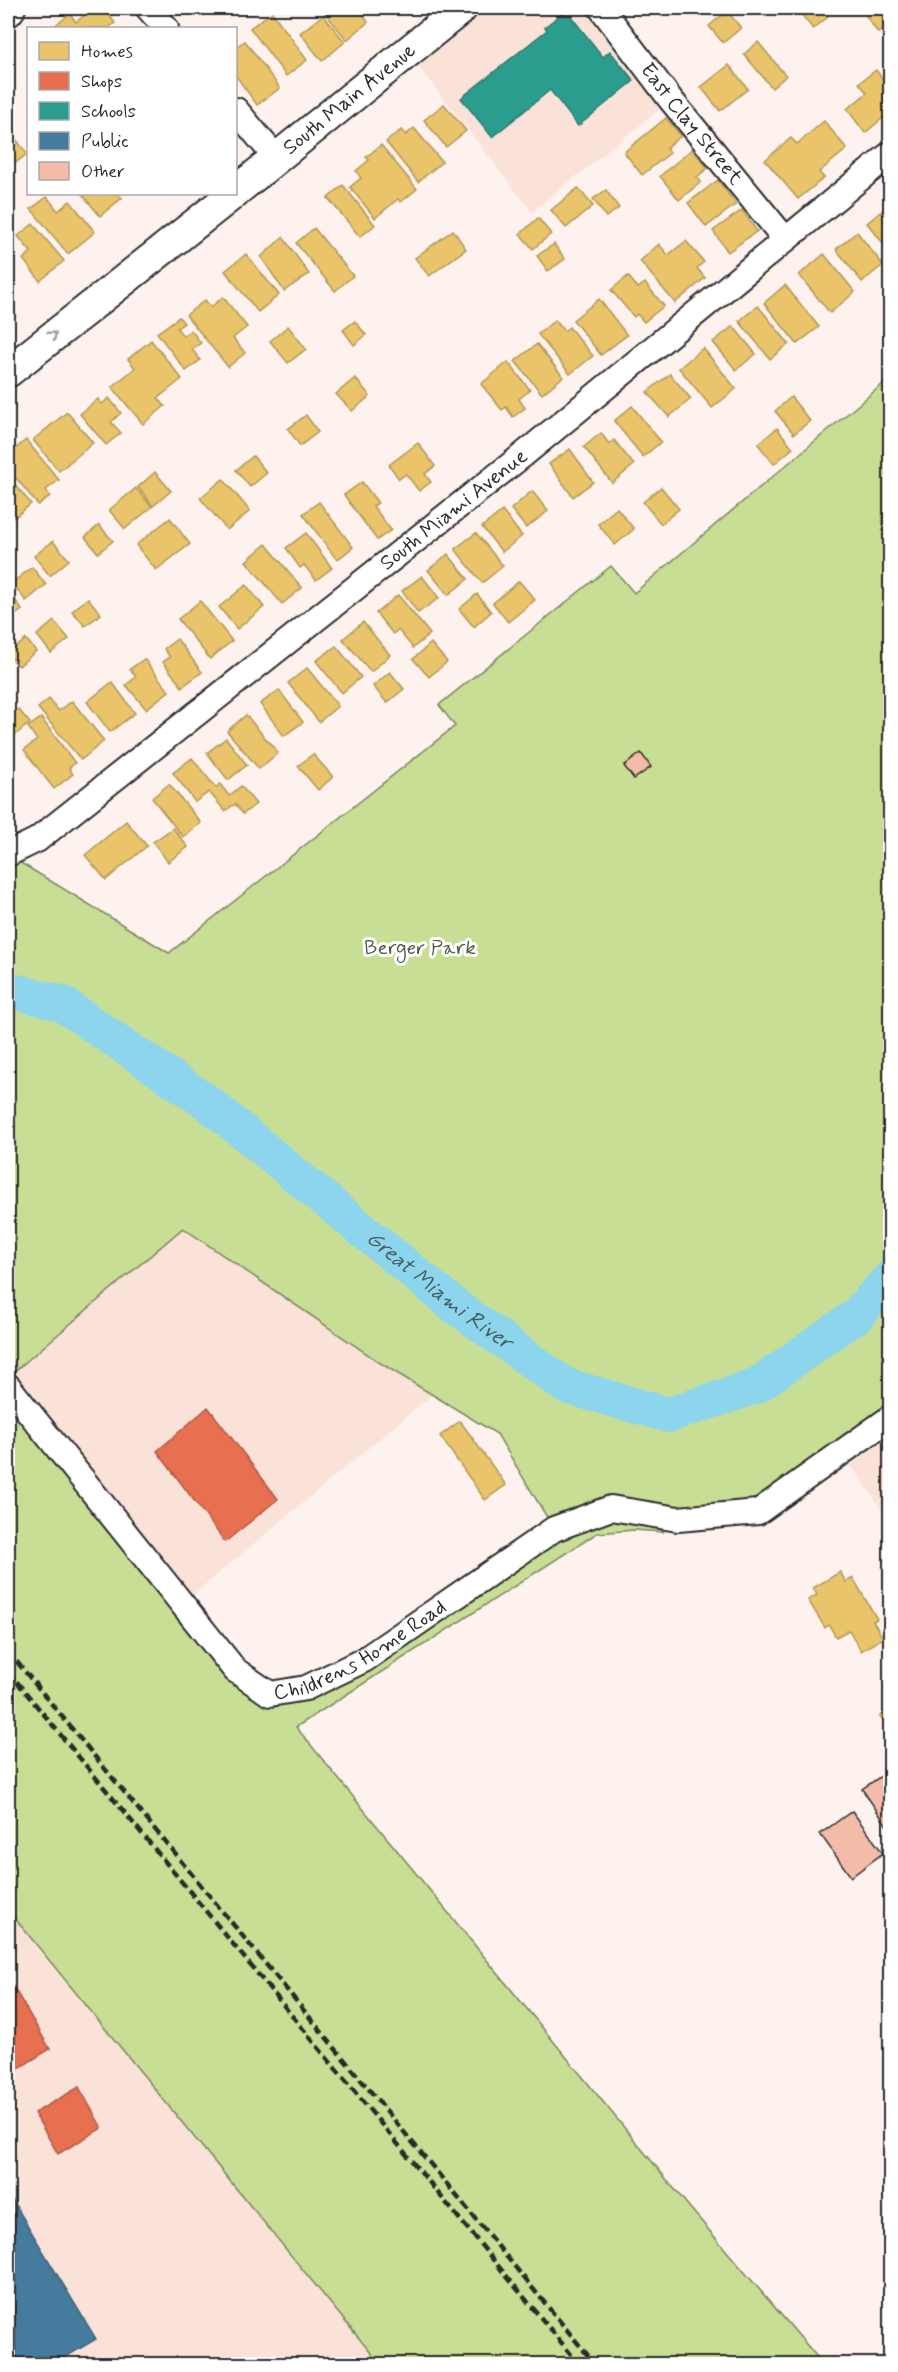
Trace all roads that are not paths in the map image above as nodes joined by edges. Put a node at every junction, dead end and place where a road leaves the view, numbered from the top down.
1 (148, 8) edge
2 (462, 8) edge
3 (601, 8) edge
4 (165, 27) edge
5 (237, 111) edge
6 (891, 154) edge
7 (277, 159) junction
8 (237, 190) edge
9 (230, 195) edge
10 (785, 239) junction
11 (8, 372) edge
12 (8, 854) edge
13 (8, 1386) edge
14 (891, 1418) edge

1 - 4 street
2 - 7 main road, South Main Avenue
3 - 10 street, East Clay Street
5 - 7 street
6 - 10 street, South Miami Avenue
7 - 8 main road, South Main Avenue
11 -> 9 main road, South Main Avenue
10 - 12 street, South Miami Avenue
13 - 14 street, Childrens Home Road

